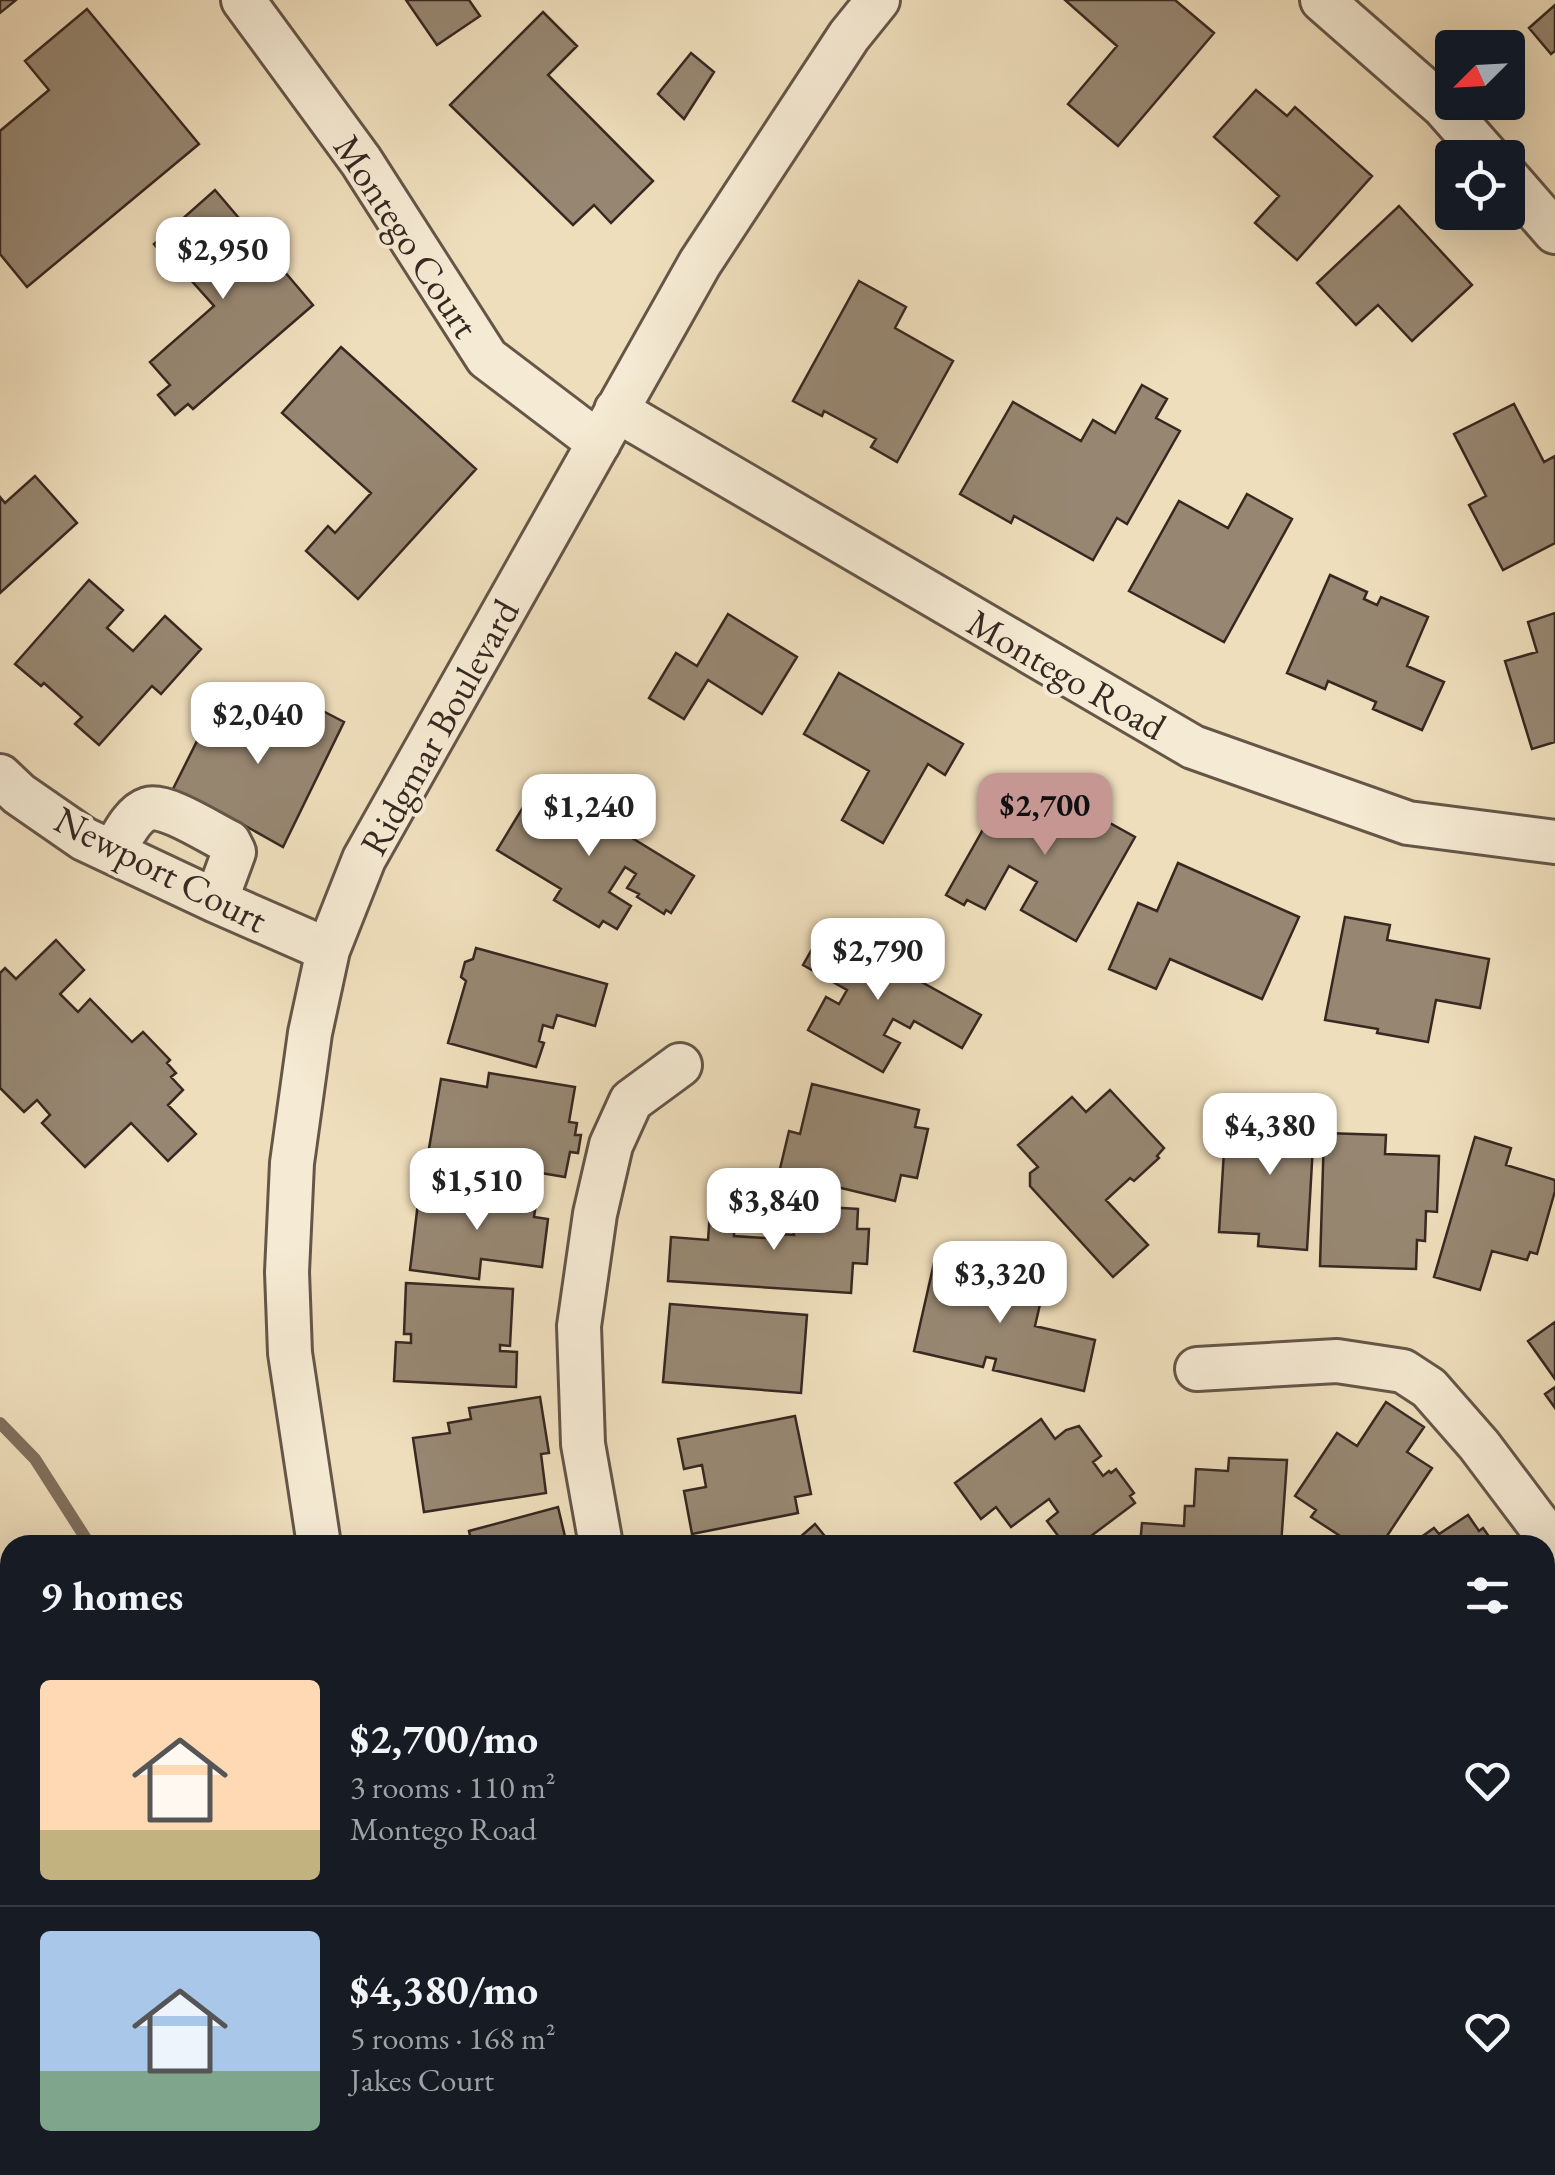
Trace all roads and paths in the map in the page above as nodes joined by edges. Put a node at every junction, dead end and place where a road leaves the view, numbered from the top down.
1 (243, 0) edge
2 (878, 0) edge
3 (1322, 0) edge
4 (1473, 140) edge
5 (1525, 198) edge
6 (1555, 232) edge
7 (608, 427) junction
8 (0, 776) edge
9 (1555, 842) edge
10 (113, 852) junction
11 (216, 902) junction
12 (328, 950) junction
13 (680, 1065) dead end
14 (1197, 1369) dead end
15 (317, 1535) edge
16 (599, 1535) edge
17 (1546, 1535) edge

1 - 7 street, Montego Court
2 - 7 street, Ridgmar Boulevard
3 - 4 street
5 - 6 street
7 - 9 street, Montego Road
7 - 12 street, Ridgmar Boulevard
8 - 10 street, Newport Court
10 - 11 street, Newport Court
10 - 11 street
11 - 12 street, Newport Court
12 - 15 street, Ridgmar Boulevard
13 - 16 street
14 - 17 street

